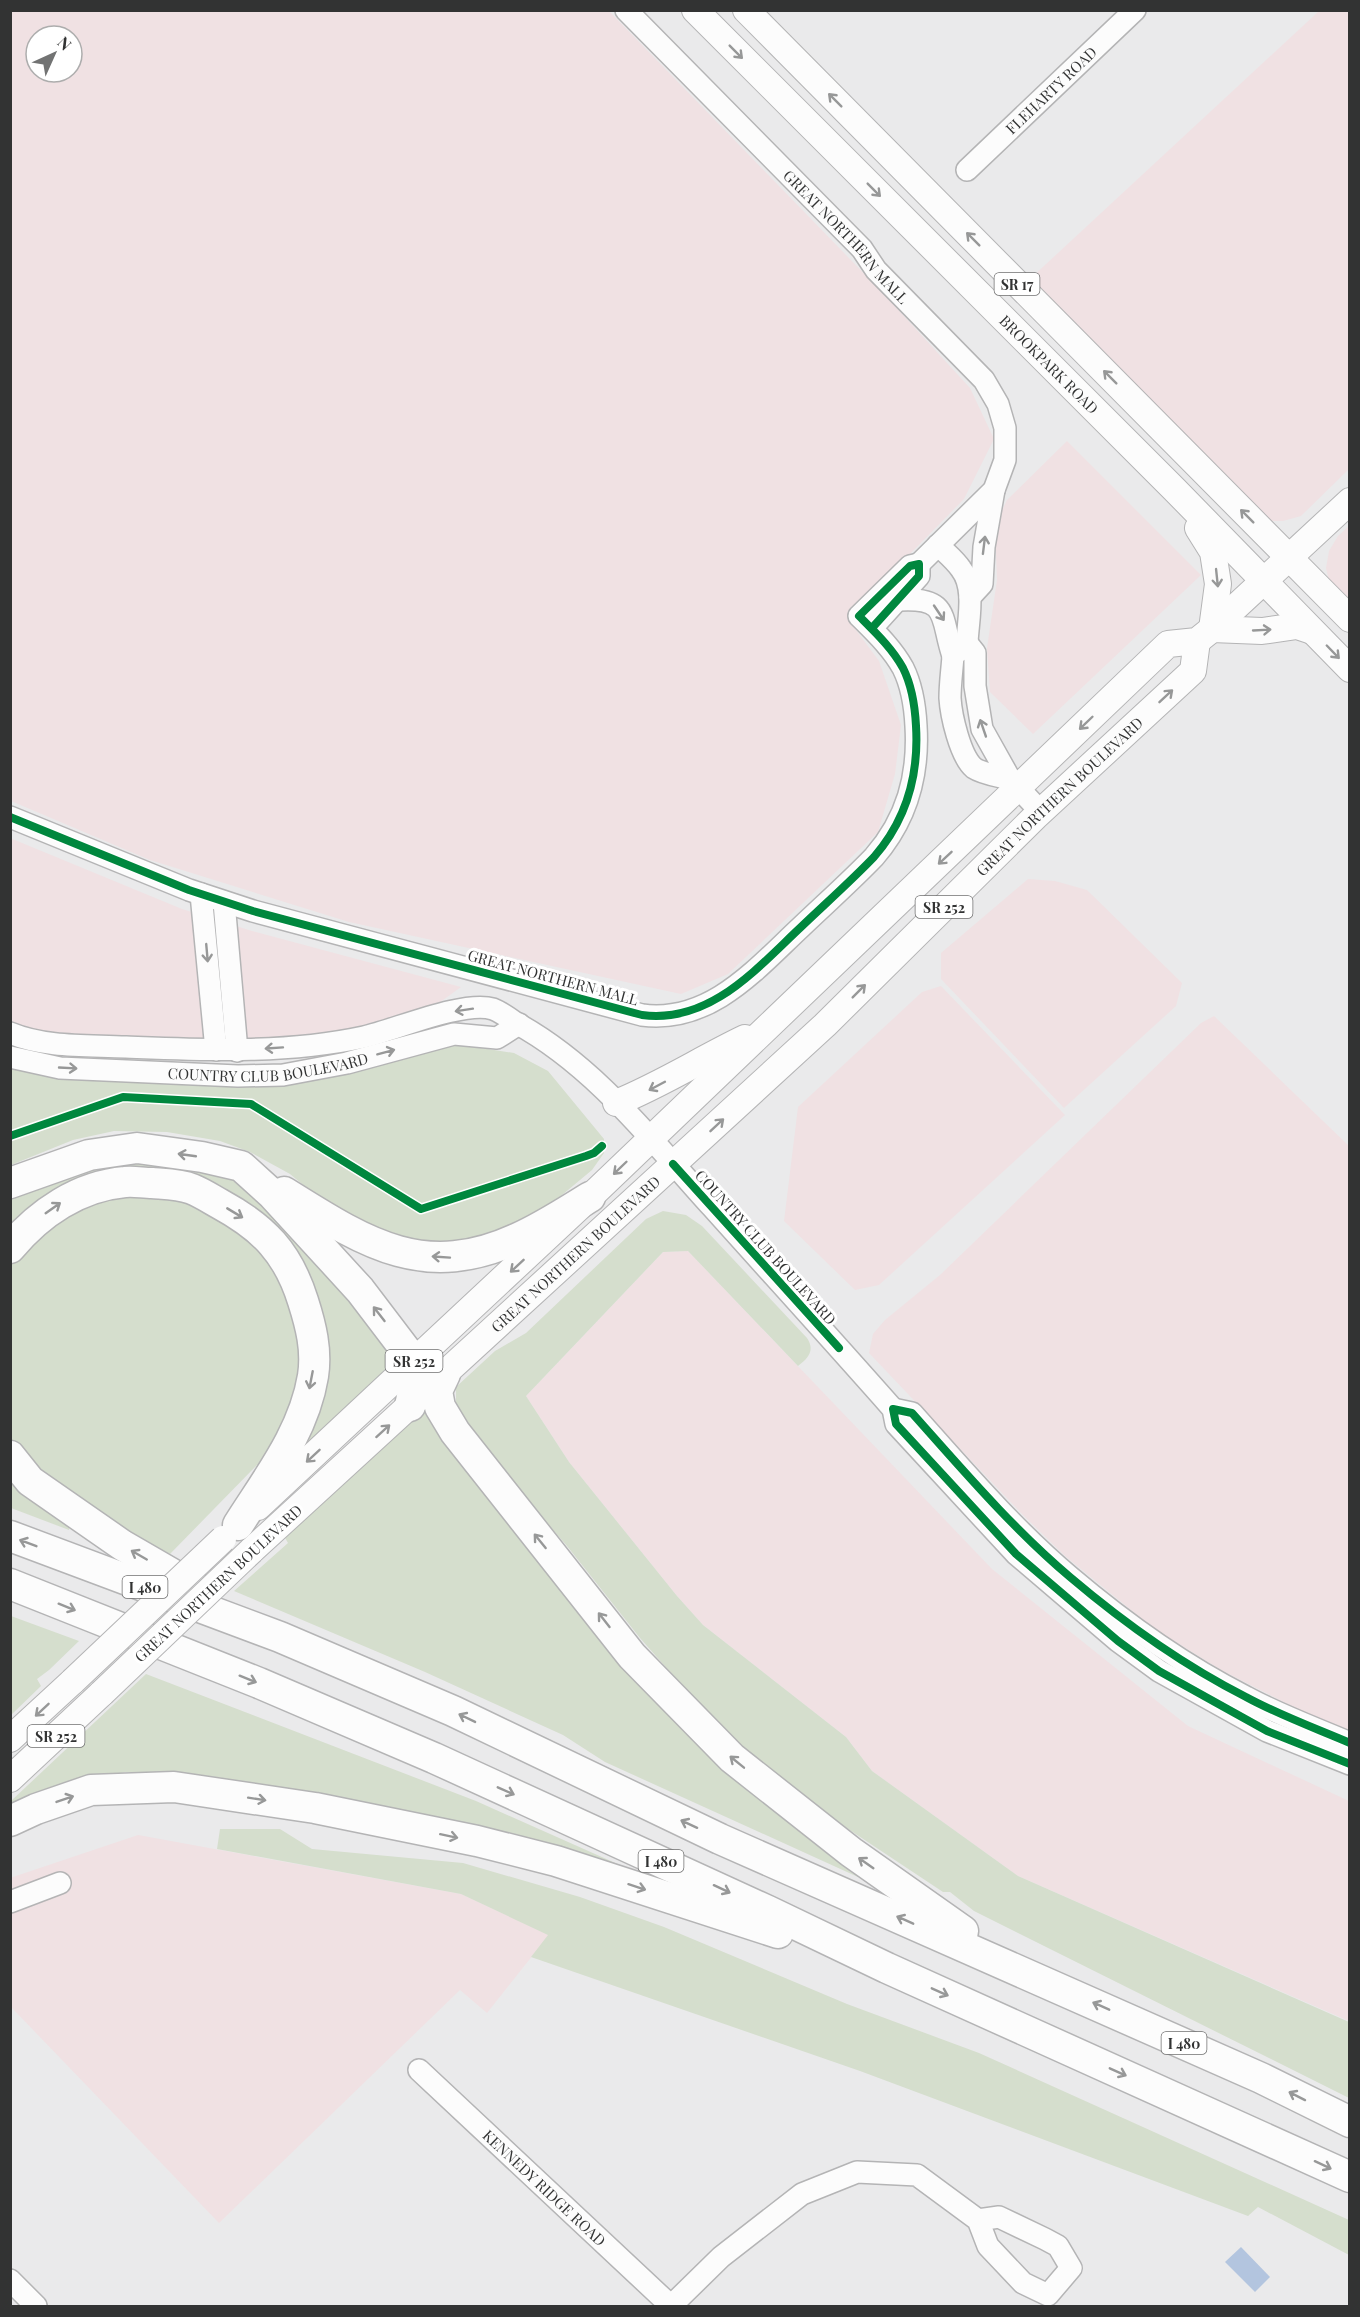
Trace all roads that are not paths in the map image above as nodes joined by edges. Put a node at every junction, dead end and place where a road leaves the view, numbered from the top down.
1 (626, 10) edge
2 (695, 10) edge
3 (746, 10) edge
4 (1135, 10) edge
5 (967, 170) dead end
6 (1174, 489) junction
7 (994, 490) junction
8 (1350, 501) edge
9 (938, 545) junction
10 (1289, 557) junction
11 (919, 564) junction
12 (1263, 581) junction
13 (970, 597) junction
14 (899, 600) junction
15 (1350, 620) edge
16 (865, 622) junction
17 (1312, 631) junction
18 (1204, 635) junction
19 (960, 649) junction
20 (1350, 669) edge
21 (1014, 784) junction
22 (1041, 812) junction
23 (10, 817) edge
24 (201, 894) junction
25 (224, 902) junction
26 (519, 1024) junction
27 (764, 1029) junction
28 (10, 1033) edge
29 (216, 1050) junction
30 (237, 1051) junction
31 (10, 1057) edge
32 (616, 1103) junction
33 (650, 1139) junction
34 (674, 1164) junction
35 (241, 1166) junction
36 (10, 1184) edge
37 (590, 1197) junction
38 (10, 1248) edge
39 (414, 1360) junction
40 (445, 1374) junction
41 (410, 1406) junction
42 (893, 1408) junction
43 (10, 1456) edge
44 (10, 1536) edge
45 (237, 1539) junction
46 (11, 1585) edge
47 (280, 1637) junction
48 (10, 1739) edge
49 (1350, 1743) edge
50 (1350, 1764) edge
51 (10, 1779) edge
52 (10, 1821) edge
53 (60, 1883) dead end
54 (10, 1902) edge
55 (887, 1968) junction
56 (1017, 1969) junction
57 (419, 2070) dead end
58 (1350, 2122) edge
59 (1350, 2177) edge
60 (978, 2220) dead end
61 (10, 2280) edge
62 (671, 2306) edge
63 (36, 2307) edge

1 - 7 street, GREAT NORTHERN MALL
2 -> 6 main road, BROOKPARK ROAD / SR 17
10 -> 3 main road, SR 17
4 - 5 street, FLEHARTY ROAD
6 - 12 main road, BROOKPARK ROAD / SR 17
6 -> 18 main road
7 - 9 street, GREAT NORTHERN MALL
13 -> 7 street, GREAT NORTHERN MALL
8 - 10 main road
9 - 11 street, GREAT NORTHERN MALL
9 - 13 street, GREAT NORTHERN MALL
10 - 12 main road
10 - 15 main road, SR 17
11 - 14 street, GREAT NORTHERN MALL
11 - 16 street, GREAT NORTHERN MALL
12 - 17 main road, BROOKPARK ROAD / SR 17
12 - 18 main road
13 - 19 street, GREAT NORTHERN MALL
14 - 16 street, GREAT NORTHERN MALL
14 -> 19 street, GREAT NORTHERN MALL
16 - 25 street, GREAT NORTHERN MALL
18 -> 17 main road
17 -> 20 main road, BROOKPARK ROAD / SR 17
18 -> 21 main road, GREAT NORTHERN BOULEVARD / SR 252
22 -> 18 main road, GREAT NORTHERN BOULEVARD / SR 252
19 - 21 street, GREAT NORTHERN MALL
21 - 22 street, GREAT NORTHERN MALL
21 -> 27 main road, GREAT NORTHERN BOULEVARD / SR 252
34 -> 22 main road, GREAT NORTHERN BOULEVARD / SR 252
23 - 24 street, GREAT NORTHERN MALL
24 - 25 street, GREAT NORTHERN MALL
24 -> 29 street
25 - 30 street
26 -> 30 street, COUNTRY CLUB BOULEVARD
31 -> 26 street, COUNTRY CLUB BOULEVARD
26 - 32 street, COUNTRY CLUB BOULEVARD
27 -> 32 main road
27 - 33 main road, GREAT NORTHERN BOULEVARD / SR 252
28 - 29 street, COUNTRY CLUB BOULEVARD
29 - 30 street, COUNTRY CLUB BOULEVARD
32 - 33 street, COUNTRY CLUB BOULEVARD
33 - 34 street, COUNTRY CLUB BOULEVARD
33 -> 37 main road, GREAT NORTHERN BOULEVARD / SR 252
34 - 40 main road, GREAT NORTHERN BOULEVARD / SR 252
34 - 42 street, COUNTRY CLUB BOULEVARD
35 -> 36 highway
37 -> 35 highway
39 -> 35 highway
37 -> 39 main road, GREAT NORTHERN BOULEVARD / SR 252
38 -> 45 highway
39 - 41 highway
39 -> 45 main road, GREAT NORTHERN BOULEVARD / SR 252
40 - 41 main road, GREAT NORTHERN BOULEVARD / SR 252
56 -> 40 highway
45 -> 41 main road, GREAT NORTHERN BOULEVARD / SR 252
42 - 49 street, COUNTRY CLUB BOULEVARD
42 - 50 street, COUNTRY CLUB BOULEVARD
47 -> 43 highway
47 -> 44 highway, I 480
45 -> 48 main road, GREAT NORTHERN BOULEVARD / SR 252, bridge
45 - 51 main road, GREAT NORTHERN BOULEVARD / SR 252, bridge
46 -> 55 highway, I 480
56 -> 47 highway, I 480
52 -> 55 highway
53 - 54 street
55 -> 59 highway, I 480
58 -> 56 highway, I 480
57 - 62 street, KENNEDY RIDGE ROAD
60 - 62 street
61 - 63 street

